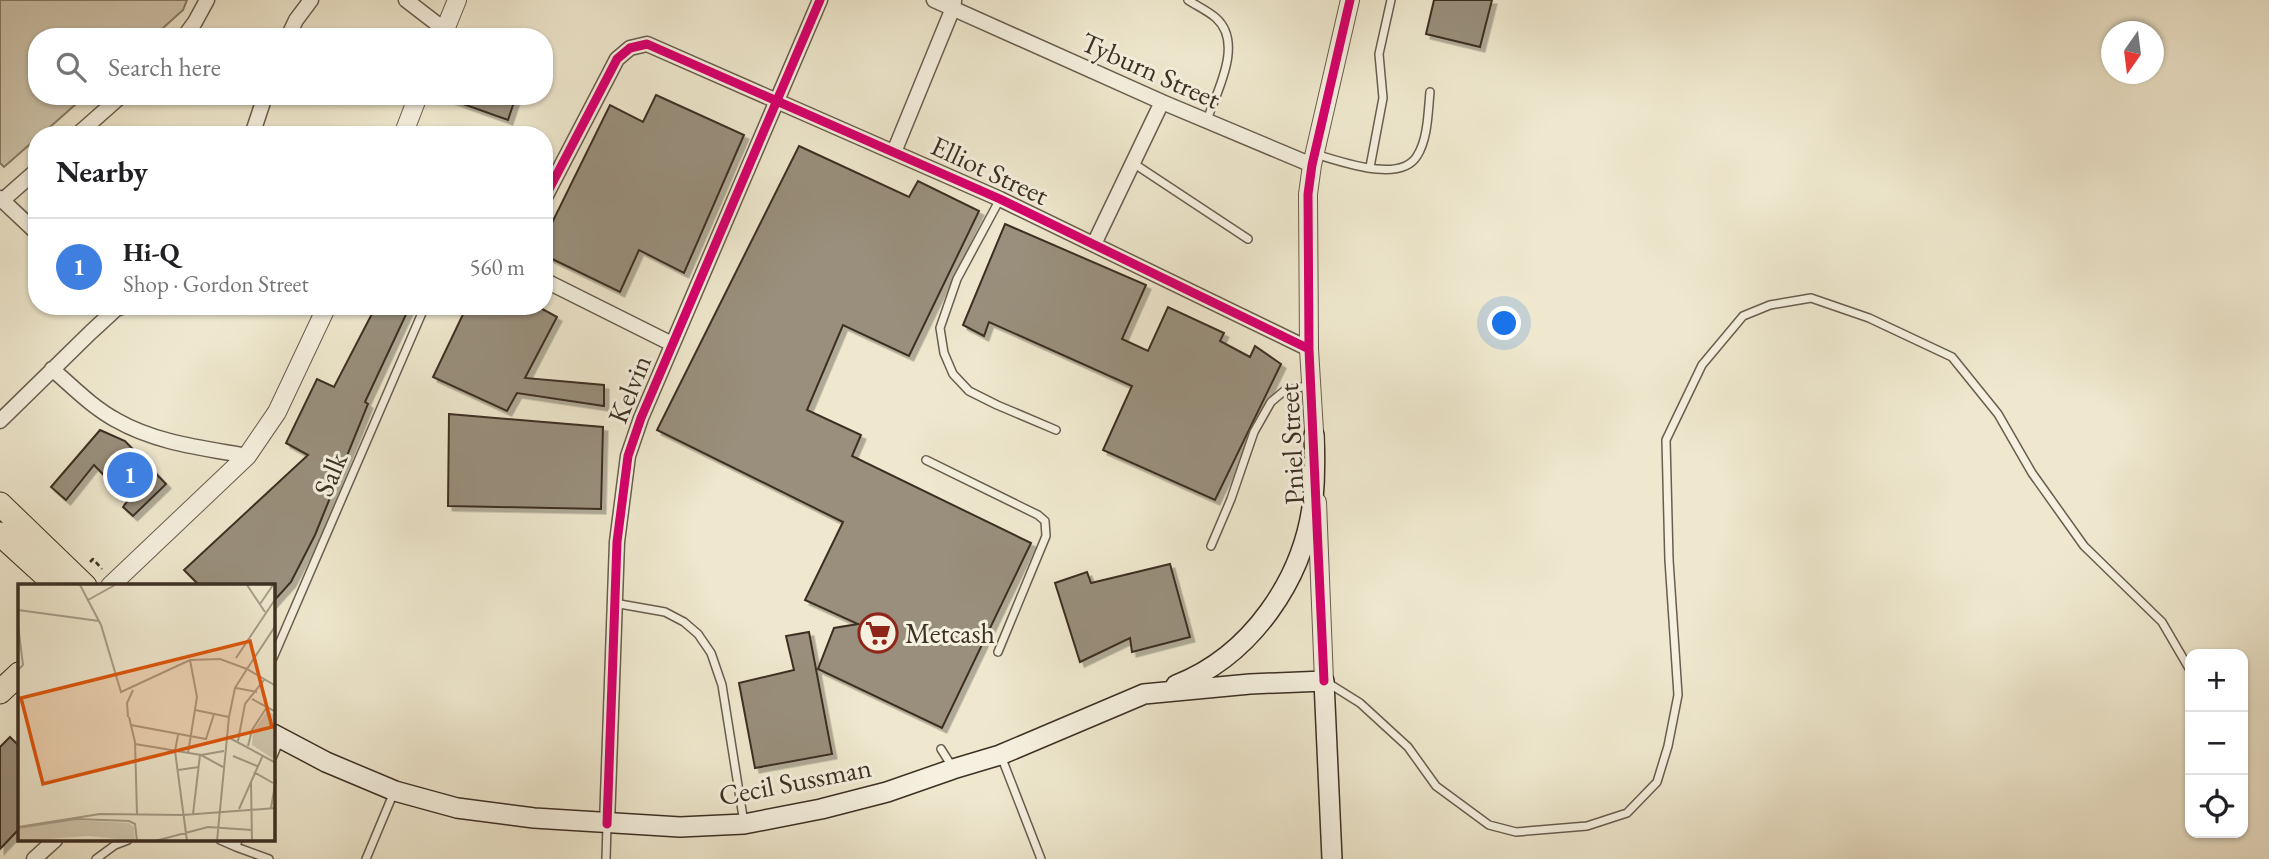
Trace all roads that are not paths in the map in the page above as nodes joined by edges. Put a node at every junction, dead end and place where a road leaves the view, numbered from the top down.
1 (207, 0) edge
2 (311, 0) edge
3 (406, 0) edge
4 (457, 0) edge
5 (820, 0) edge
6 (934, 0) edge
7 (1188, 0) edge
8 (1350, 0) edge
9 (1391, 0) edge
10 (954, 4) edge
11 (191, 28) edge
12 (292, 28) edge
13 (437, 28) edge
14 (446, 28) edge
15 (1430, 92) dead end
16 (776, 102) junction
17 (1162, 102) junction
18 (111, 105) edge
19 (262, 105) edge
20 (415, 105) edge
21 (1207, 121) junction
22 (87, 126) edge
23 (255, 126) edge
24 (406, 126) edge
25 (894, 152) junction
26 (1313, 160) junction
27 (1133, 163) junction
28 (1370, 167) junction
29 (28, 177) edge
30 (553, 182) edge
31 (1, 199) edge
32 (1000, 199) junction
33 (28, 224) edge
34 (1248, 239) dead end
35 (1094, 244) junction
36 (553, 284) edge
37 (109, 315) edge
38 (323, 315) edge
39 (421, 315) edge
40 (672, 344) junction
41 (1309, 349) junction
42 (52, 369) junction
43 (1311, 385) junction
44 (0, 421) edge
45 (1056, 430) dead end
46 (1314, 435) junction
47 (247, 456) junction
48 (926, 460) dead end
49 (0, 504) edge
50 (0, 534) edge
51 (1211, 546) dead end
52 (56, 584) edge
53 (83, 584) edge
54 (112, 584) edge
55 (614, 603) junction
56 (998, 652) dead end
57 (275, 653) edge
58 (2185, 661) edge
59 (18, 675) edge
60 (1324, 681) junction
61 (0, 692) edge
62 (1144, 694) junction
63 (276, 743) edge
64 (941, 749) dead end
65 (1000, 755) junction
66 (953, 768) junction
67 (395, 791) junction
68 (607, 824) junction
69 (744, 824) junction
70 (53, 842) edge
71 (123, 842) edge
72 (237, 843) edge
73 (34, 859) edge
74 (96, 859) edge
75 (269, 859) edge
76 (366, 859) edge
77 (606, 859) edge
78 (1041, 859) edge
79 (1332, 859) edge

1 - 11 street
2 - 12 street
3 - 13 street
4 - 14 street
5 - 16 street, Kelvin
6 - 10 street, Tyburn Street
7 - 21 lane
8 - 26 street, Pniel Street
9 - 28 lane
10 - 17 street, Tyburn Street
10 - 25 street
15 - 28 lane
16 - 25 street, Elliot Street
16 - 30 street, Elliot Street
16 - 40 street, Kelvin
17 - 21 street, Tyburn Street
17 - 27 street
18 - 22 street
19 - 23 street
20 - 24 street
21 - 26 street, Tyburn Street
25 - 32 street, Elliot Street
26 - 28 lane
26 - 41 street, Pniel Street
27 - 34 lane
27 - 35 street
29 - 31 street
31 - 33 street
32 - 35 street, Elliot Street
32 - 45 lane
35 - 41 street, Elliot Street
36 - 40 street
37 - 42 street
38 - 47 street
39 - 57 lane, Salk
40 - 55 street, Kelvin
41 - 43 street, Pniel Street
42 - 44 street
42 - 47 street
43 - 46 street, Pniel Street
43 - 51 lane
46 - 60 street, Pniel Street
46 - 62 main road
47 - 54 street
48 - 56 lane
49 - 53 highway
50 - 52 highway
55 - 68 street, Kelvin
55 - 69 lane
58 - 60 lane
59 - 61 highway
60 - 62 main road, Cecil Sussman
60 - 79 main road, Pniel Street
62 - 65 main road, Cecil Sussman
63 - 67 main road, Cecil Sussman
64 - 66 lane
65 - 66 main road, Cecil Sussman
65 - 78 lane
66 - 69 main road, Cecil Sussman
67 - 68 main road, Cecil Sussman
67 - 76 lane
68 - 69 main road, Cecil Sussman
68 - 77 lane
70 - 73 street
71 - 74 lane
72 - 75 lane

